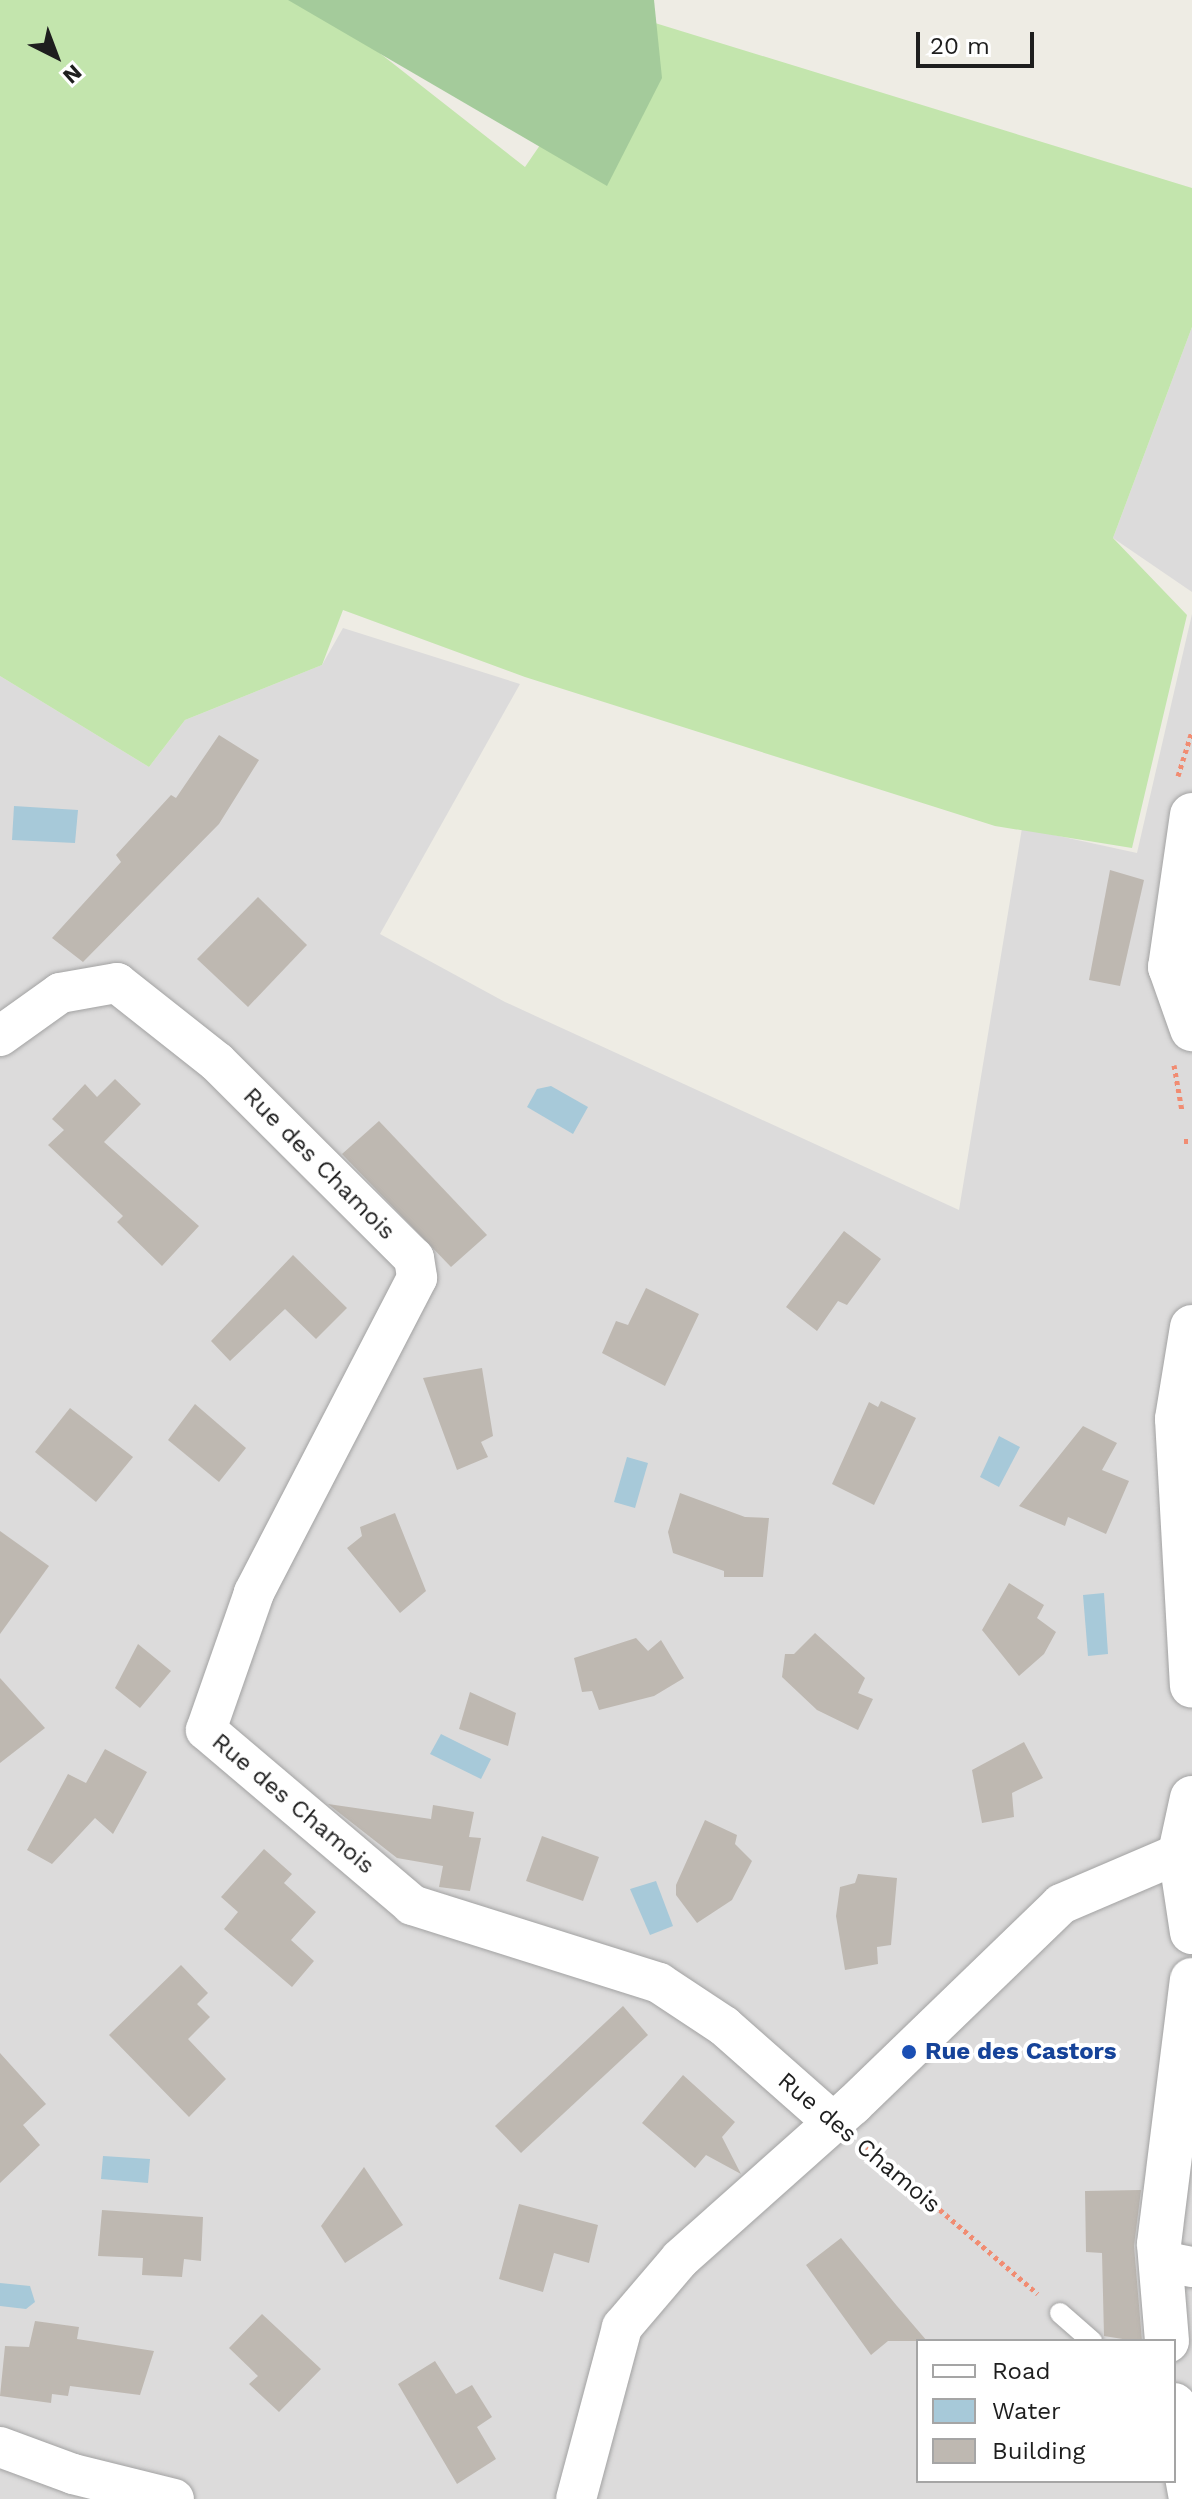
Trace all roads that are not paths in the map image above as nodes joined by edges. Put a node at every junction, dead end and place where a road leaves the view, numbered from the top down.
1 (1192, 815) edge
2 (1192, 1029) edge
3 (0, 1036) edge
4 (1192, 1327) edge
5 (1192, 1686) edge
6 (1192, 1798) edge
7 (1180, 1853) junction
8 (1192, 1932) edge
9 (1192, 1980) edge
10 (834, 2123) junction
11 (1177, 2264) edge
12 (1060, 2313) road end
13 (1090, 2339) edge
14 (1167, 2339) edge
15 (1176, 2416) edge
16 (0, 2447) edge
17 (174, 2499) edge
18 (576, 2499) edge
19 (1191, 2499) edge

1 - 2 street
3 - 10 street, Rue des Chamois
4 - 5 street
6 - 7 street
7 - 8 street
7 - 10 street
9 - 11 street
10 - 18 street
11 - 14 street
12 - 13 lane
15 - 19 street
16 - 17 street

